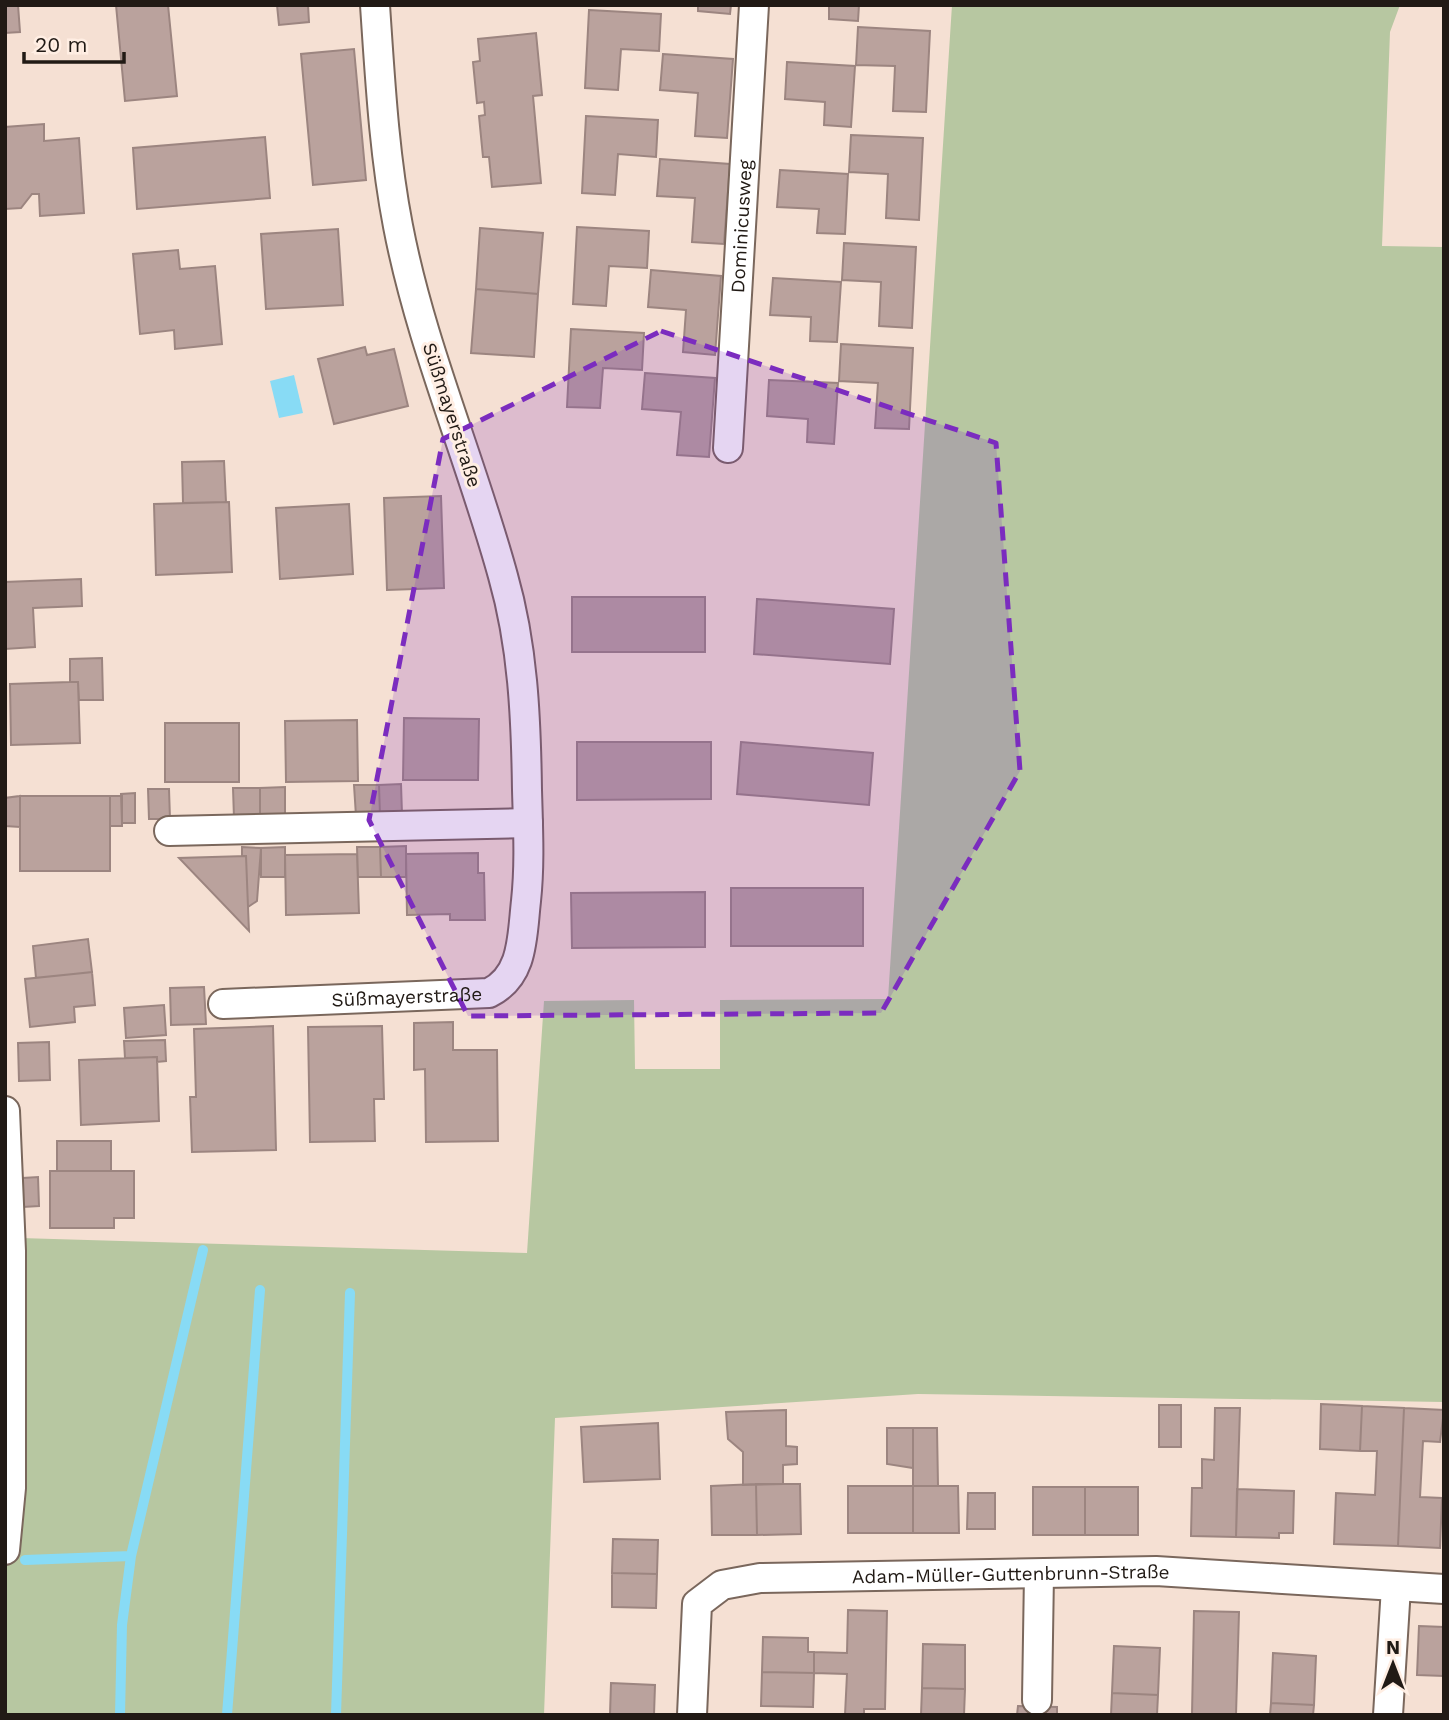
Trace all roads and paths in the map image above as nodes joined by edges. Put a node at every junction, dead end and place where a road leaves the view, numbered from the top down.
1 (375, 5) edge
2 (754, 5) edge
3 (729, 448) dead end
4 (528, 823) junction
5 (169, 831) dead end
6 (223, 1004) dead end
7 (5, 1111) edge
8 (5, 1550) edge
9 (1039, 1574) junction
10 (1396, 1587) junction
11 (1444, 1590) edge
12 (1037, 1700) dead end
13 (692, 1715) edge
14 (1388, 1715) edge

1 - 4 street, Süßmayerstraße
2 - 3 street, Dominicusweg
4 - 5 street
4 - 6 street, Süßmayerstraße
7 - 8 street
9 - 10 street, Adam-Müller-Guttenbrunn-Straße
9 - 12 street
9 - 13 street, Adam-Müller-Guttenbrunn-Straße
10 - 11 street, Adam-Müller-Guttenbrunn-Straße
10 - 14 street

